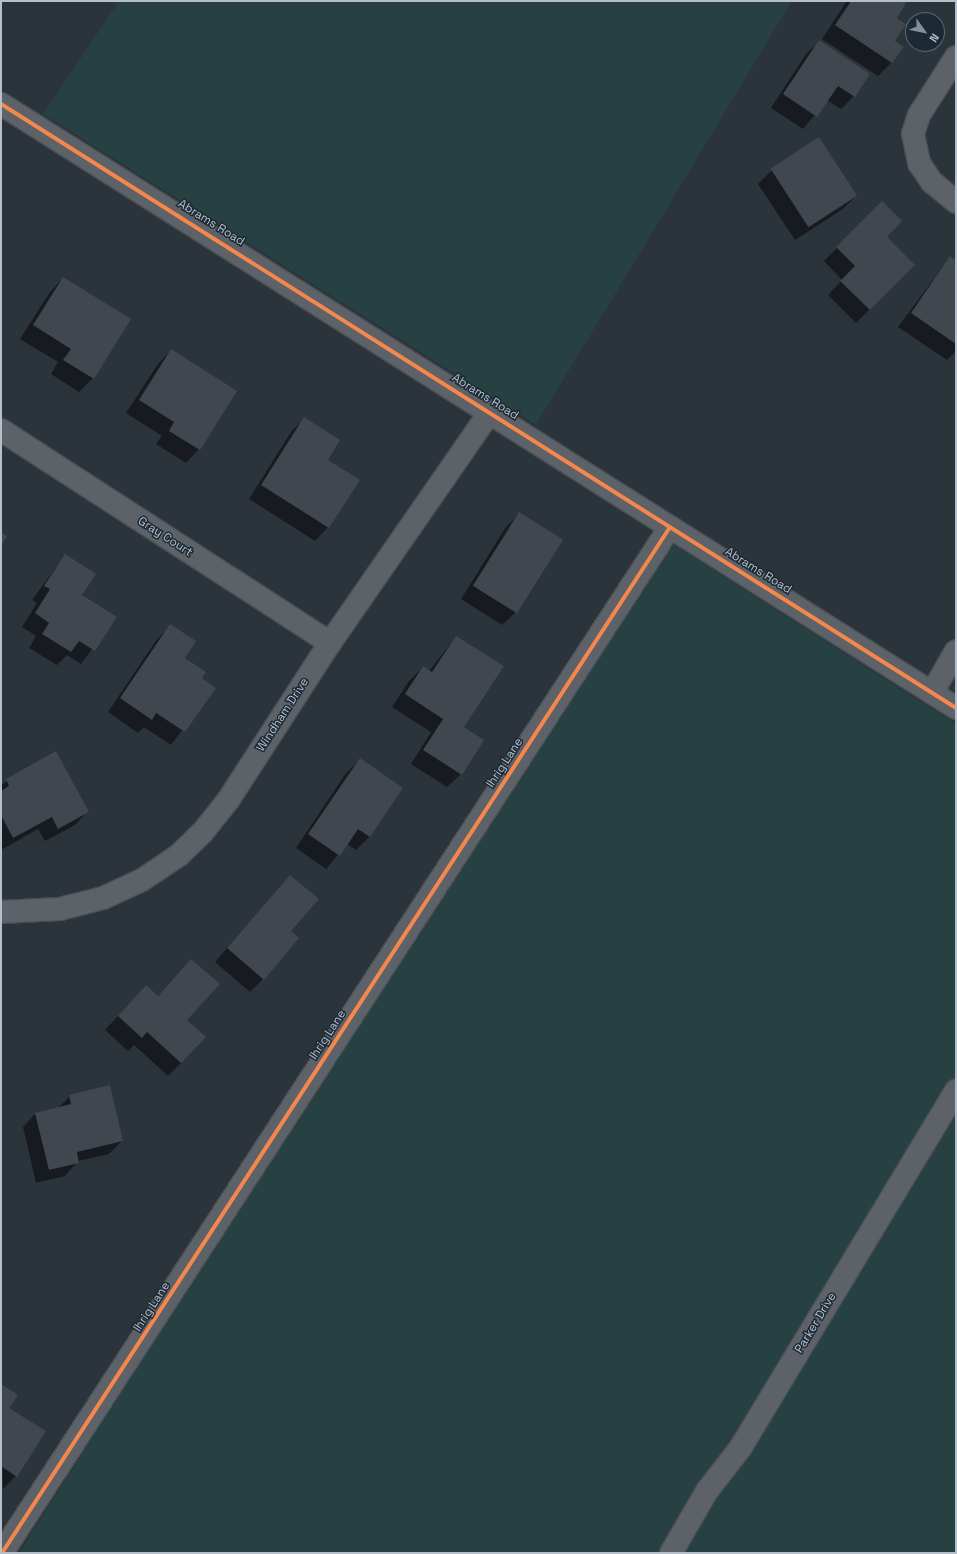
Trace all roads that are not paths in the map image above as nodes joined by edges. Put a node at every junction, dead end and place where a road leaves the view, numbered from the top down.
1 (956, 57) edge
2 (1, 104) edge
3 (956, 202) edge
4 (490, 412) junction
5 (1, 430) edge
6 (670, 527) junction
7 (330, 643) junction
8 (956, 651) edge
9 (932, 693) junction
10 (956, 708) edge
11 (1, 912) edge
12 (956, 1091) edge
13 (2, 1553) edge
14 (671, 1553) edge

1 - 3 street
2 - 4 street, Abrams Road
4 - 6 street, Abrams Road
4 - 7 street, Windham Drive
5 - 7 street, Gray Court
6 - 9 street, Abrams Road
6 - 13 street, Ihrig Lane
7 - 11 street, Windham Drive
8 - 9 street
9 - 10 street, Abrams Road
12 - 14 street, Parker Drive

